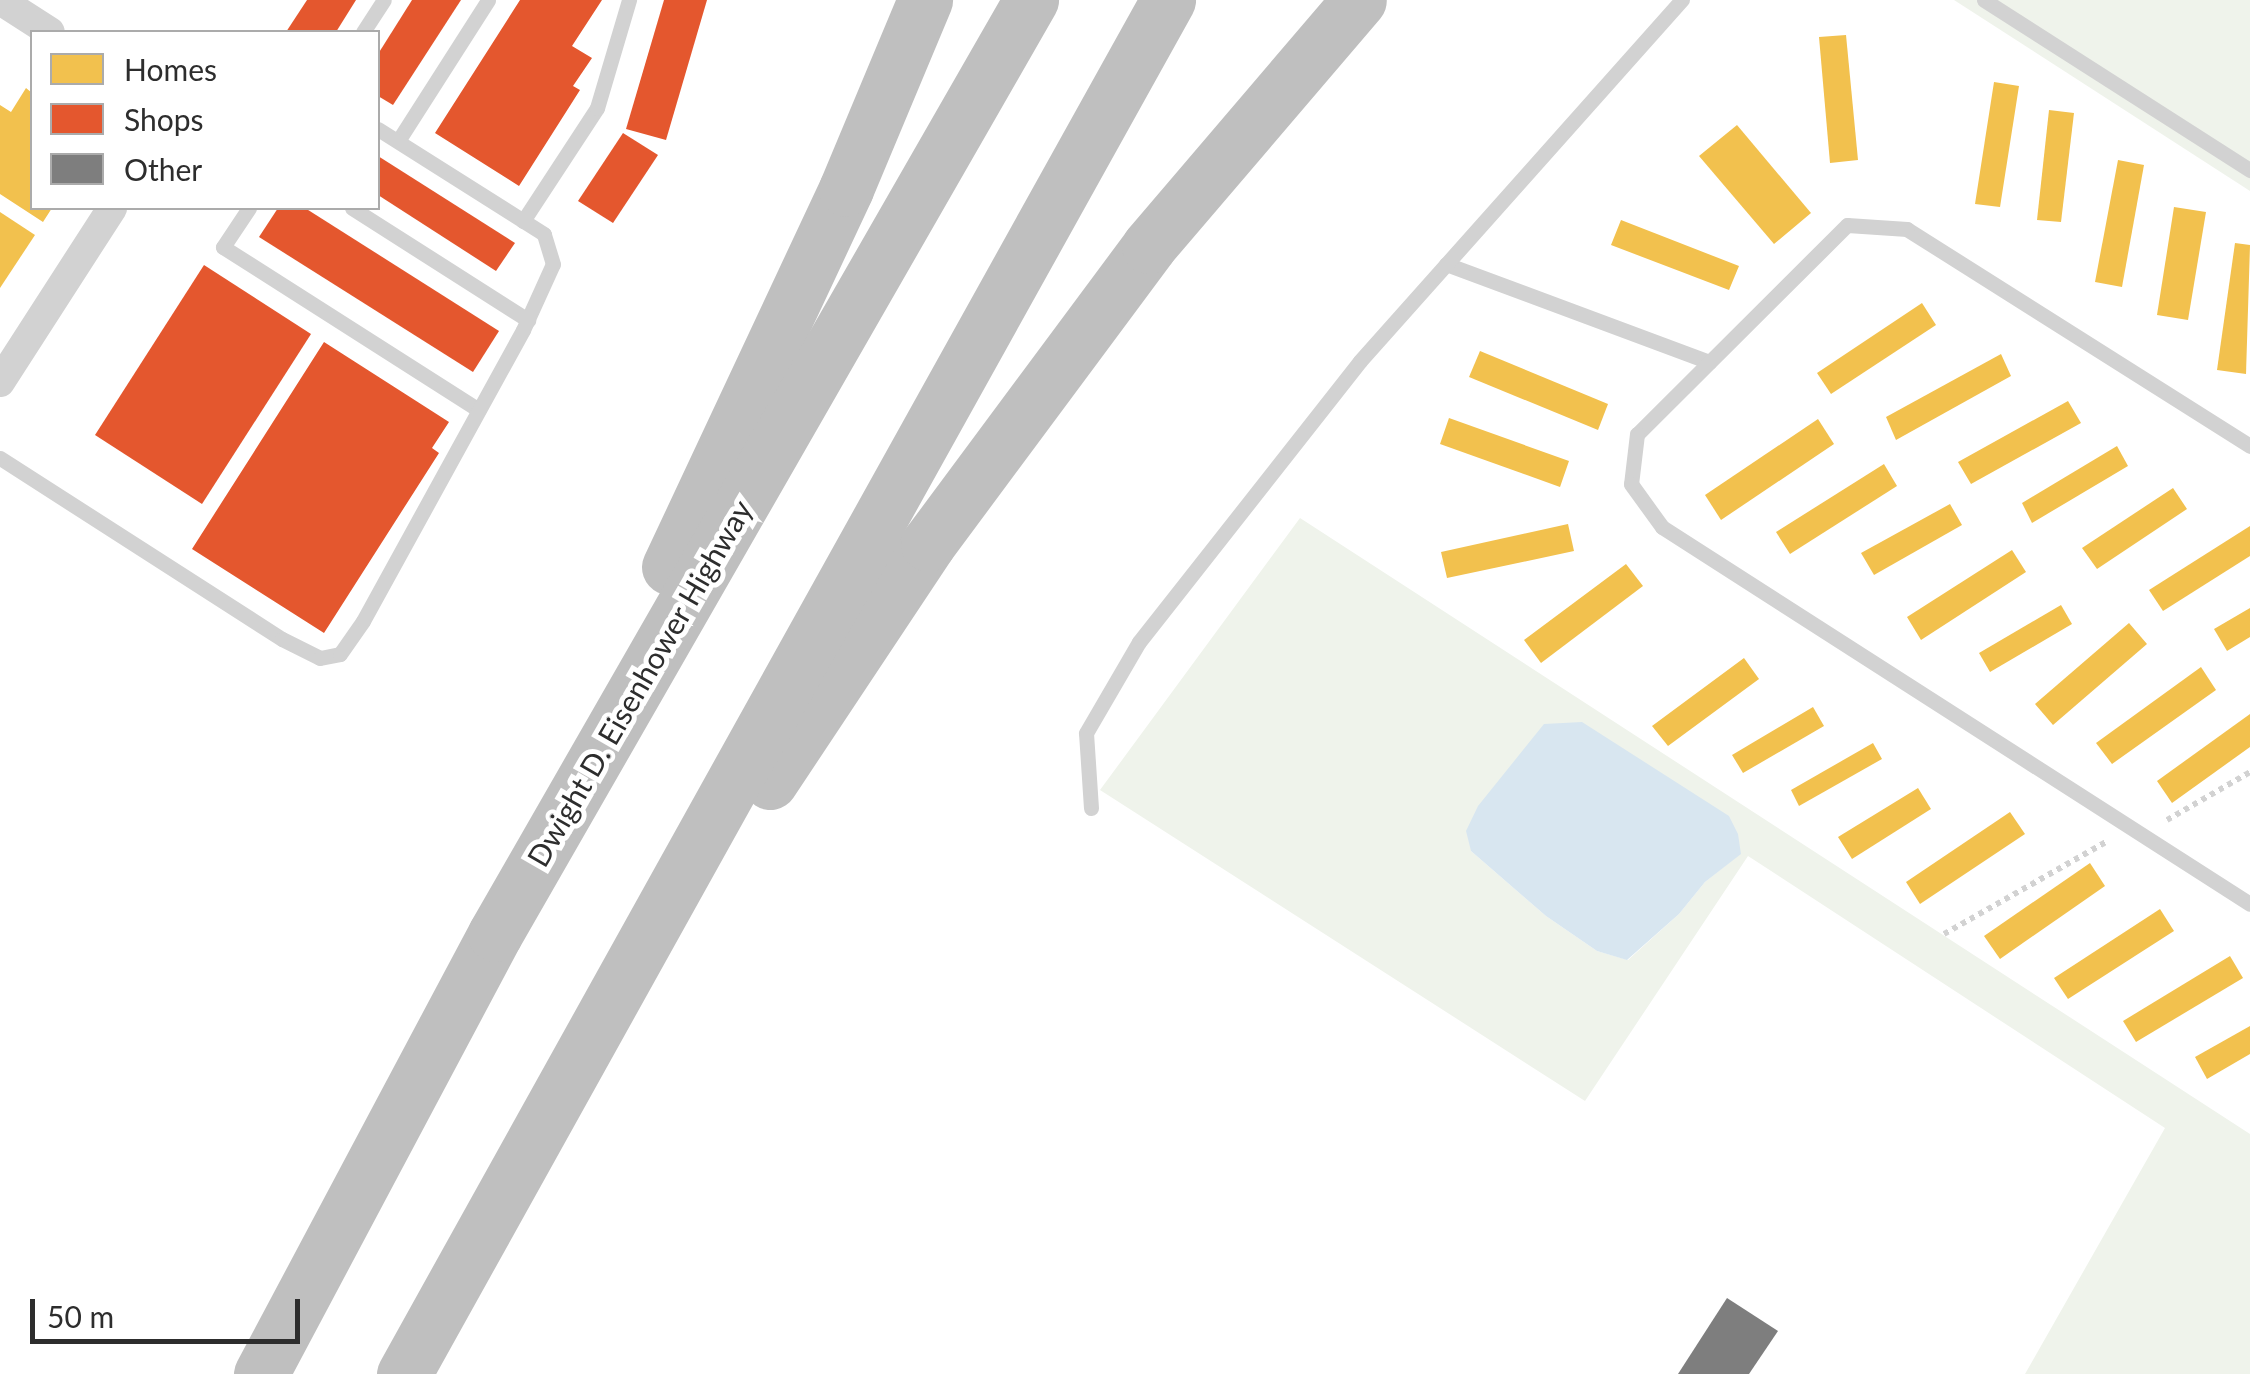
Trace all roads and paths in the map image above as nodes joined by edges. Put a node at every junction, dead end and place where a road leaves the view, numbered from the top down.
1 (0, 0) edge
2 (384, 0) edge
3 (488, 0) edge
4 (629, 0) edge
5 (925, 0) edge
6 (1031, 0) edge
7 (1168, 0) edge
8 (1359, 0) edge
9 (1682, 0) edge
10 (1984, 0) edge
11 (47, 30) edge
12 (364, 30) edge
13 (380, 129) edge
14 (398, 141) junction
15 (2250, 170) edge
16 (111, 210) edge
17 (248, 210) edge
18 (355, 210) edge
19 (523, 221) junction
20 (1446, 264) junction
21 (528, 320) junction
22 (1709, 362) junction
23 (0, 382) edge
24 (479, 410) junction
25 (2250, 446) edge
26 (0, 458) edge
27 (2250, 772) edge
28 (1091, 808) dead end
29 (2137, 832) junction
30 (2250, 904) edge
31 (495, 934) junction
32 (1944, 934) dead end
33 (563, 1093) junction
34 (261, 1374) edge
35 (404, 1374) edge

1 - 11 street
2 - 12 lane
3 - 14 lane
4 - 19 lane
5 - 31 highway
6 - 31 highway, Dwight D. Eisenhower Highway
7 - 33 highway
8 - 33 highway
9 - 20 lane
10 - 15 lane
13 - 14 lane
14 - 19 lane
16 - 23 street
17 - 24 lane
18 - 21 lane
19 - 21 lane
20 - 22 lane
20 - 28 lane
21 - 24 lane
22 - 25 lane
22 - 29 lane
24 - 26 lane
27 - 29 path
29 - 30 lane
29 - 32 path
31 - 34 highway, Dwight D. Eisenhower Highway
33 - 35 highway

